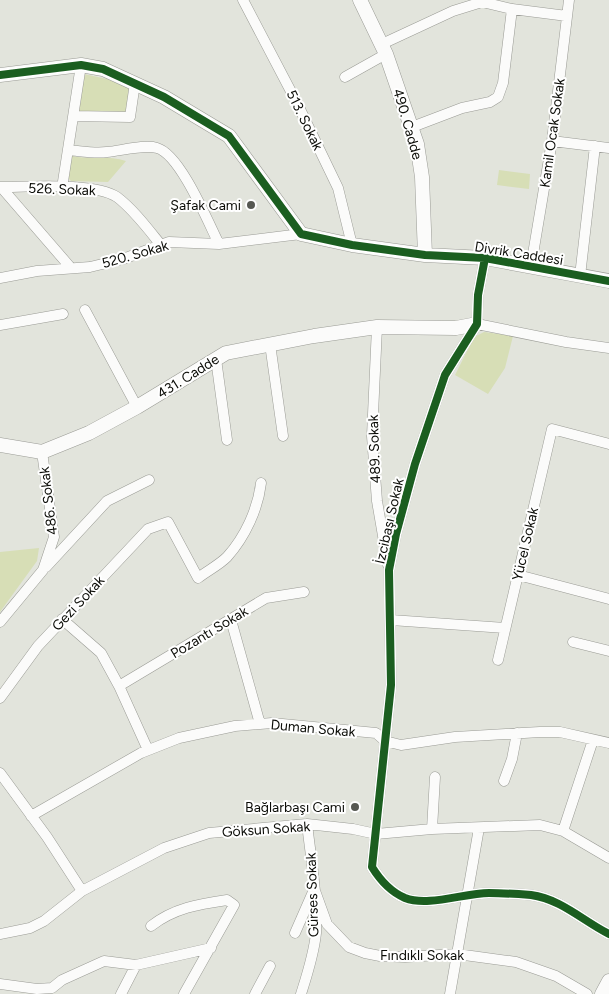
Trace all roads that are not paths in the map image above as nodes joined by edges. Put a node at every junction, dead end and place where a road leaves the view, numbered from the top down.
1 (243, 0) edge
2 (360, 0) edge
3 (569, 0) edge
4 (471, 3) edge
5 (512, 9) junction
6 (567, 16) junction
7 (384, 49) junction
8 (81, 65) junction
9 (0, 75) edge
10 (345, 77) dead end
11 (134, 83) junction
12 (74, 116) junction
13 (412, 127) junction
14 (552, 141) junction
15 (595, 146) junction
16 (609, 148) edge
17 (68, 150) junction
18 (1, 187) edge
19 (62, 188) junction
20 (301, 234) junction
21 (220, 244) junction
22 (352, 245) junction
23 (161, 246) junction
24 (425, 254) junction
25 (486, 258) junction
26 (531, 266) junction
27 (72, 268) junction
28 (580, 276) junction
29 (0, 278) edge
30 (609, 281) edge
31 (85, 310) dead end
32 (63, 314) dead end
33 (477, 324) junction
34 (0, 325) edge
35 (377, 327) junction
36 (270, 344) junction
37 (609, 348) edge
38 (216, 359) junction
39 (137, 407) junction
40 (283, 436) dead end
41 (227, 440) dead end
42 (609, 444) edge
43 (0, 445) edge
44 (42, 452) junction
45 (149, 480) dead end
46 (261, 483) dead end
47 (43, 570) junction
48 (389, 570) junction
49 (518, 575) junction
50 (304, 592) dead end
51 (609, 599) edge
52 (62, 619) junction
53 (231, 620) junction
54 (391, 620) junction
55 (0, 622) edge
56 (505, 628) junction
57 (573, 642) dead end
58 (609, 651) edge
59 (498, 660) dead end
60 (119, 686) junction
61 (0, 698) edge
62 (260, 724) junction
63 (517, 733) junction
64 (594, 740) junction
65 (385, 742) junction
66 (609, 743) edge
67 (148, 750) junction
68 (0, 773) edge
69 (436, 777) dead end
70 (504, 781) dead end
71 (31, 816) junction
72 (307, 824) junction
73 (479, 828) junction
74 (432, 829) junction
75 (563, 831) junction
76 (376, 834) junction
77 (609, 858) edge
78 (314, 888) junction
79 (82, 891) junction
80 (468, 895) junction
81 (151, 926) dead end
82 (295, 933) dead end
83 (0, 934) edge
84 (609, 934) edge
85 (212, 948) junction
86 (457, 954) junction
87 (136, 965) junction
88 (270, 966) dead end
89 (609, 981) edge
90 (0, 984) edge
91 (51, 991) edge
92 (121, 994) edge
93 (184, 994) edge
94 (255, 994) edge
95 (301, 994) edge
96 (450, 994) edge
97 (588, 994) edge
98 (602, 994) edge

1 - 22 street, 513. Sokak
2 - 7 street, 490. Cadde
3 - 6 street, Kamil Ocak Sokak
4 - 5 street
4 - 7 street
5 - 6 street
5 - 13 street
6 - 14 street, Kamil Ocak Sokak
7 - 10 street
7 - 13 street, 490. Cadde
8 - 9 street
8 - 11 street
8 - 12 street
11 - 12 street
11 - 20 street
12 - 17 street
13 - 24 street, 490. Cadde
14 - 15 street
14 - 26 street, Kamil Ocak Sokak
15 - 16 street
15 - 28 street
17 - 19 street
17 - 21 street
18 - 19 street, 526. Sokak
18 - 27 street
19 - 23 street, 526. Sokak
20 - 21 street, 520. Sokak
20 - 22 street, Divrik Caddesi
21 - 23 street, 520. Sokak
22 - 24 street, Divrik Caddesi
23 - 27 street, 520. Sokak
24 - 25 street, Divrik Caddesi
25 - 26 street, Divrik Caddesi
25 - 33 street
26 - 28 street, Divrik Caddesi
27 - 29 street, 520. Sokak
28 - 30 street, Divrik Caddesi
31 - 39 street
32 - 34 street
33 - 35 street, 431. Cadde
33 - 37 street
33 - 48 street, İzcibaşı Sokak
35 - 36 street, 431. Cadde
35 - 48 street, 489. Sokak
36 - 38 street, 431. Cadde
36 - 40 street
38 - 39 street, 431. Cadde
38 - 41 street
39 - 44 street, 431. Cadde
42 - 49 street, Yücel Sokak
43 - 44 street
44 - 47 street, 486. Sokak
45 - 47 street
46 - 52 street, Gezi Sokak
47 - 55 street, 486. Sokak
48 - 54 street, İzcibaşı Sokak
49 - 51 street
49 - 56 street, Yücel Sokak
50 - 53 street, Pozantı Sokak
52 - 60 street
52 - 61 street, Gezi Sokak
53 - 60 street, Pozantı Sokak
53 - 62 street
54 - 56 street
54 - 65 street, İzcibaşı Sokak
56 - 59 street, Yücel Sokak
57 - 58 street
60 - 67 street
62 - 65 street, Duman Sokak
62 - 67 street, Duman Sokak
63 - 64 street, Duman Sokak
63 - 65 street, Duman Sokak
63 - 70 street
64 - 66 street, Duman Sokak
64 - 75 street
65 - 76 street, İzcibaşı Sokak
67 - 71 street, Duman Sokak
68 - 71 street
69 - 74 street
71 - 79 street
72 - 76 street, Göksun Sokak
72 - 78 street, Gürses Sokak
72 - 79 street, Göksun Sokak
73 - 74 street, Göksun Sokak
73 - 75 street, Göksun Sokak
73 - 80 street
74 - 76 street, Göksun Sokak
75 - 77 street, Göksun Sokak
76 - 80 street, İzcibaşı Sokak
78 - 82 street
78 - 86 street, Fındıklı Sokak
78 - 95 street, Gürses Sokak
79 - 83 street, Göksun Sokak
80 - 84 street, İzcibaşı Sokak
80 - 86 street
81 - 85 street
85 - 87 street
85 - 93 street
86 - 96 street
86 - 97 street, Fındıklı Sokak
87 - 91 street
87 - 92 street
88 - 94 street
89 - 98 street
90 - 91 street

